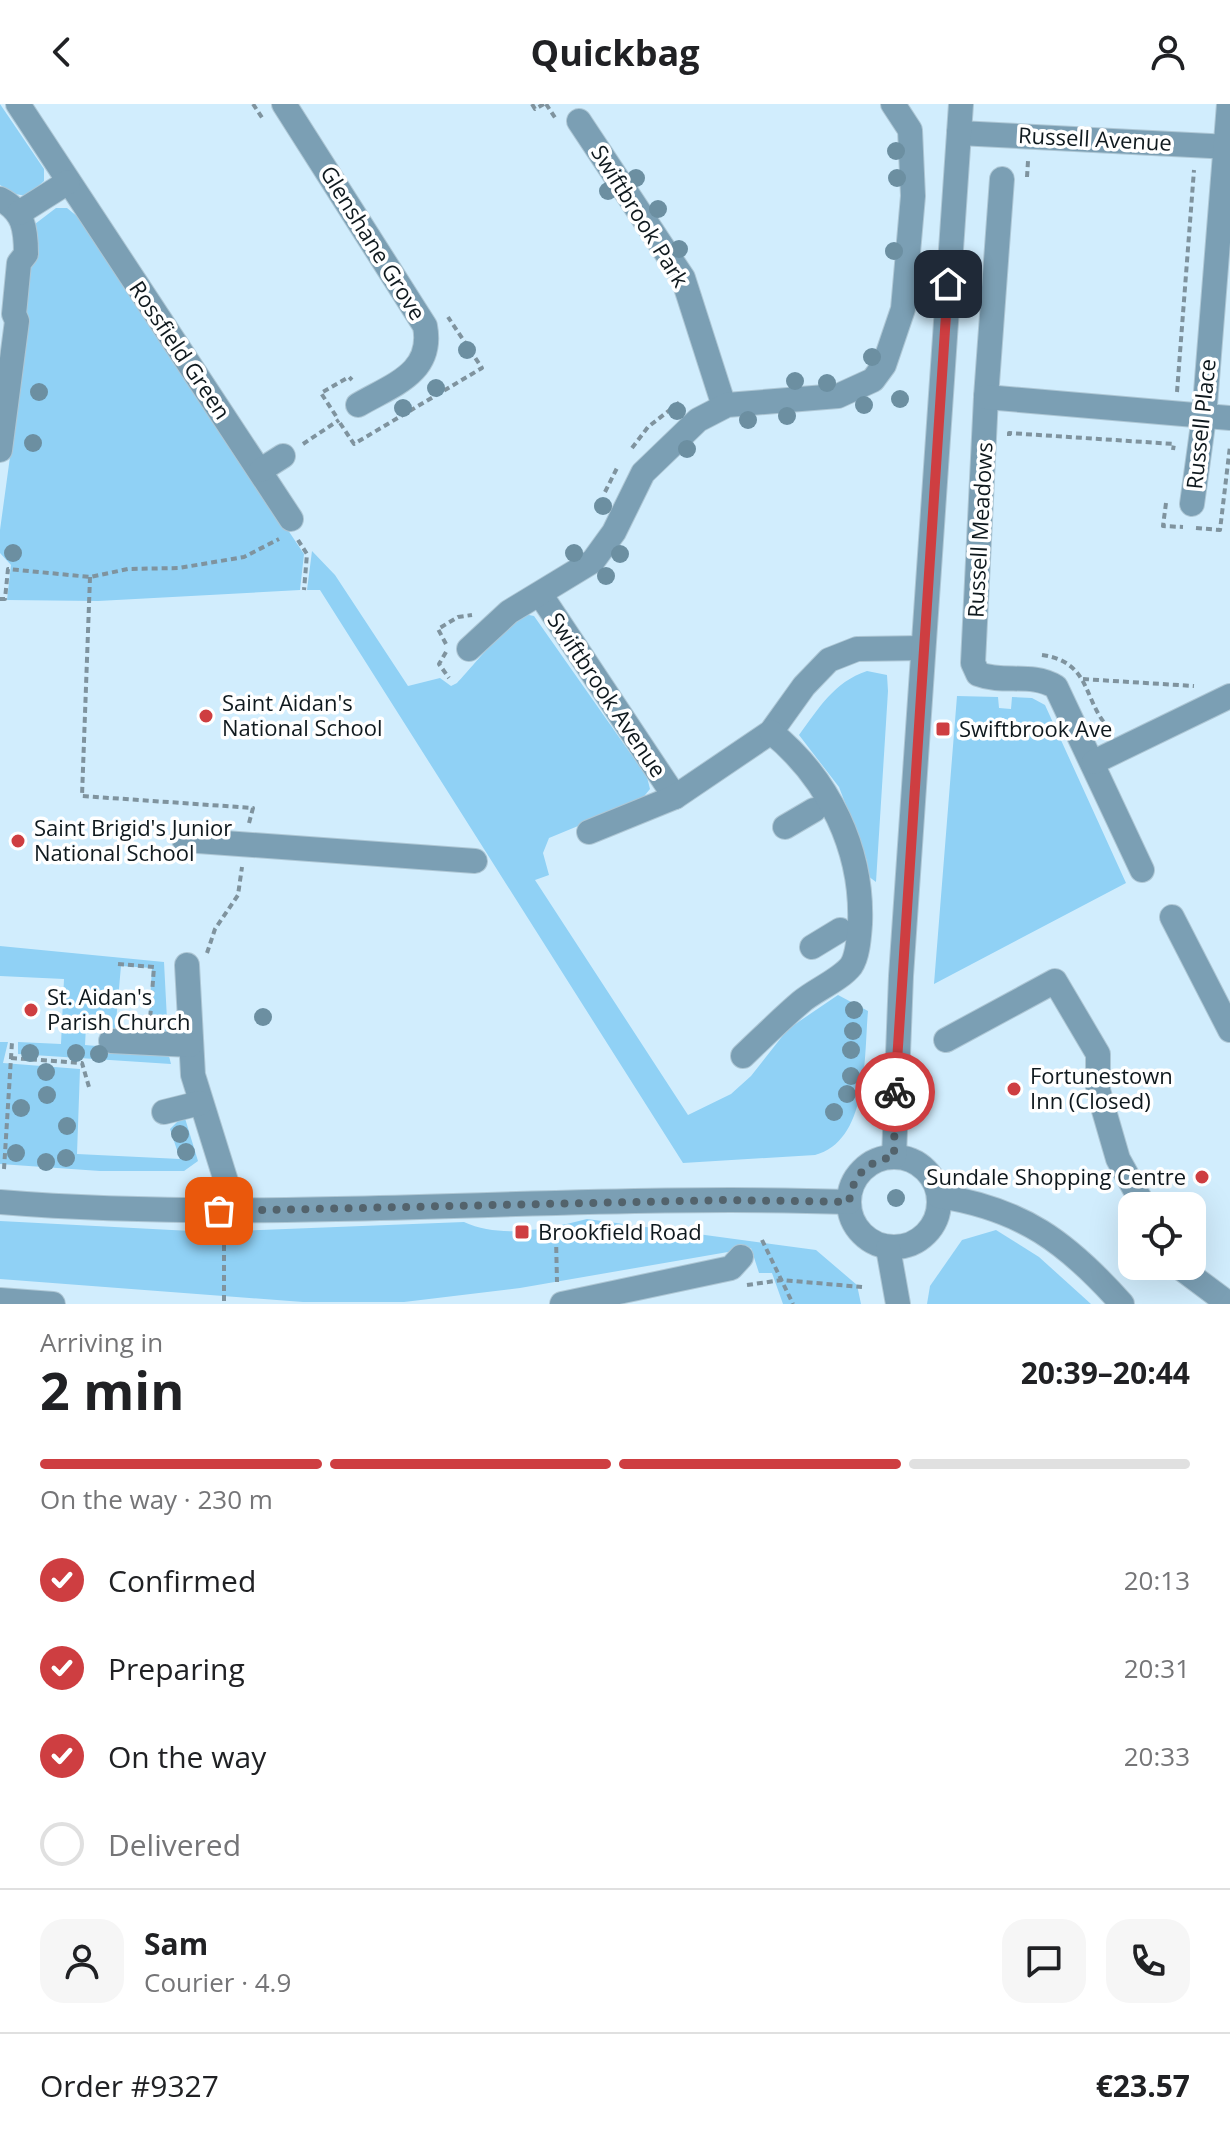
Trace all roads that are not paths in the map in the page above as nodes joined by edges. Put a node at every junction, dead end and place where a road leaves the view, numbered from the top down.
1 (18, 104) edge
2 (284, 104) edge
3 (893, 104) edge
4 (961, 104) edge
5 (1229, 104) edge
6 (569, 122) road end
7 (959, 133) junction
8 (1228, 147) edge
9 (1002, 179) dead end
10 (68, 182) junction
11 (10, 206) edge
12 (986, 397) junction
13 (358, 405) dead end
14 (724, 406) junction
15 (1204, 417) junction
16 (1230, 418) edge
17 (0, 450) edge
18 (289, 453) road end
19 (261, 470) junction
20 (1192, 504) dead end
21 (289, 529) road end
22 (540, 594) junction
23 (923, 648) junction
24 (469, 649) dead end
25 (1230, 696) edge
26 (771, 732) junction
27 (1094, 762) junction
28 (675, 797) junction
29 (814, 810) dead end
30 (785, 827) dead end
31 (589, 832) dead end
32 (184, 840) dead end
33 (475, 861) dead end
34 (1142, 870) dead end
35 (1172, 917) dead end
36 (840, 930) dead end
37 (812, 947) dead end
38 (186, 967) road end
39 (1219, 980) edge
40 (1230, 1030) edge
41 (946, 1040) dead end
42 (111, 1041) dead end
43 (190, 1045) junction
44 (743, 1056) dead end
45 (200, 1103) junction
46 (164, 1112) dead end
47 (894, 1157) junction
48 (1136, 1192) edge
49 (939, 1196) junction
50 (0, 1202) edge
51 (849, 1202) junction
52 (241, 1211) junction
53 (888, 1248) junction
54 (741, 1257) dead end
55 (1197, 1280) edge
56 (568, 1299) edge
57 (0, 1300) edge
58 (53, 1304) edge
59 (898, 1304) edge
60 (1122, 1304) edge
61 (1229, 1304) edge

1 - 10 street, Rossfield Green
2 - 13 street, Glenshane Grove
3 - 14 street
4 - 7 street
5 - 8 street, Russell Place
6 - 14 street, Swiftbrook Park
7 - 8 street, Russell Avenue
7 - 23 street
8 - 15 street, Russell Place
9 - 12 street, Russell Meadows
10 - 11 street
10 - 19 street, Rossfield Green
11 - 17 street
12 - 15 street
12 - 27 street, Russell Meadows
14 - 22 street
15 - 16 street
15 - 20 street, Russell Place
18 - 19 street
19 - 21 street, Rossfield Green
22 - 24 street
22 - 28 street, Swiftbrook Avenue
23 - 26 street, Swiftbrook Avenue
23 - 47 street
25 - 27 street
26 - 28 street, Swiftbrook Avenue
26 - 44 street
27 - 34 street
28 - 31 street, Swiftbrook Avenue
29 - 30 street
32 - 33 street
35 - 39 street
36 - 37 street
38 - 43 street
39 - 40 street
41 - 48 street
42 - 43 street
43 - 45 street
45 - 46 street
45 - 52 street
47 - 49 street
47 - 51 street
49 - 53 street
49 - 60 street
50 - 52 street
51 - 52 street
51 - 53 street
53 - 59 street
54 - 56 street
55 - 61 street
57 - 58 street

